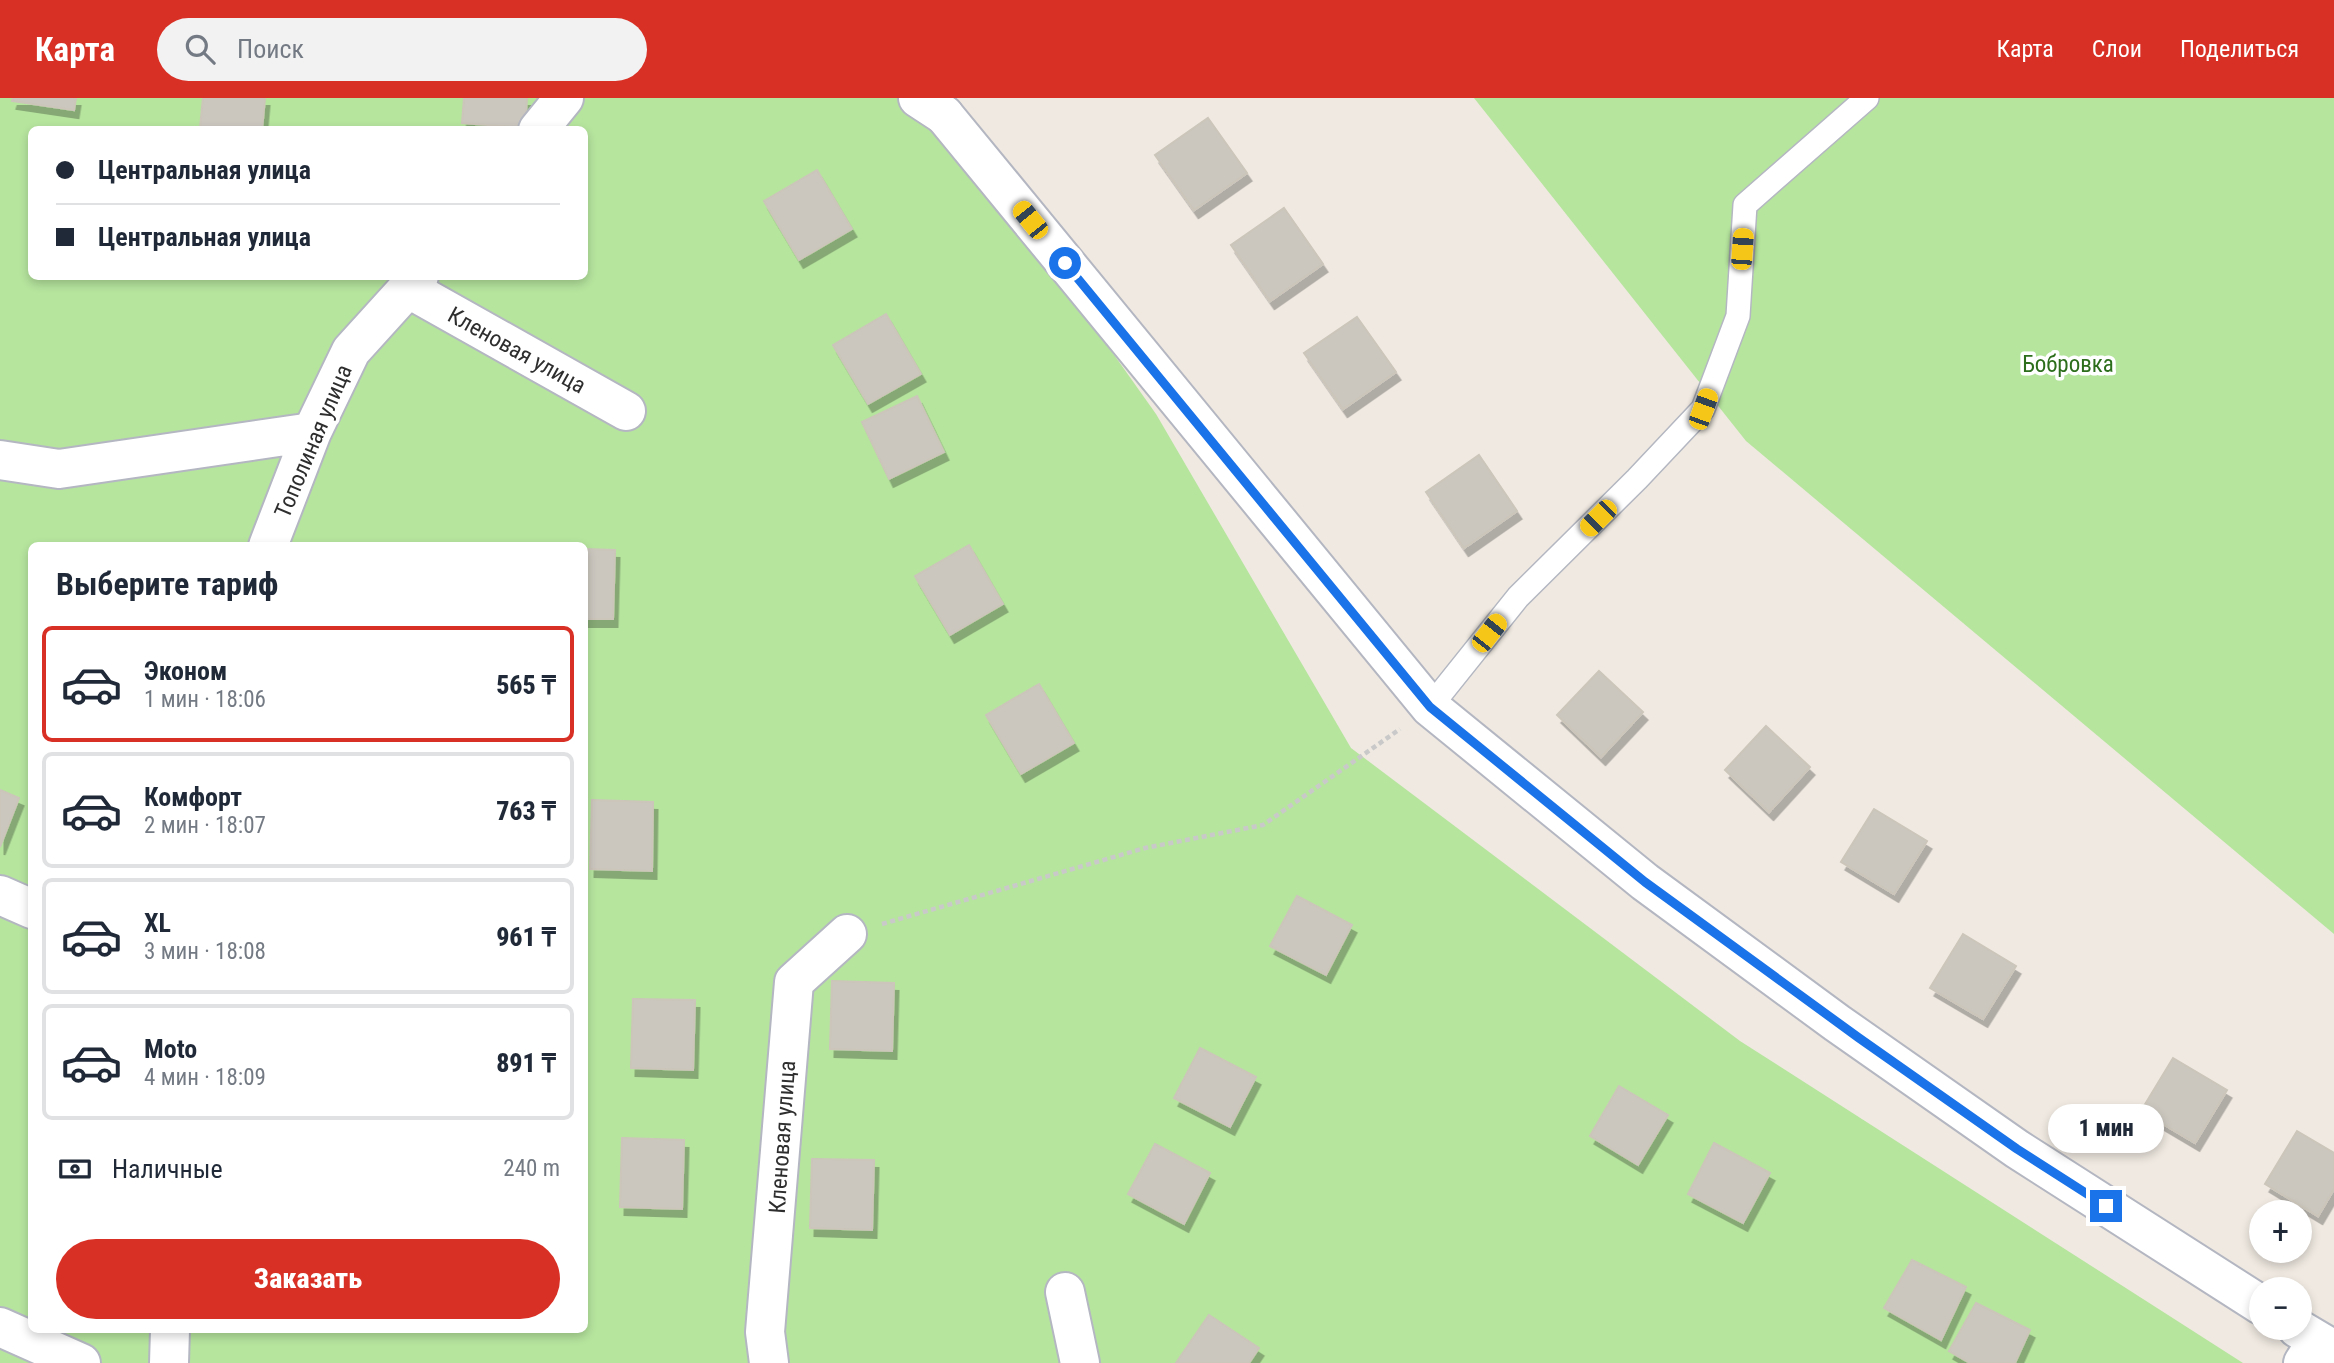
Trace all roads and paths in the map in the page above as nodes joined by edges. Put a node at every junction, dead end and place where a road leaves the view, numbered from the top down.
1 (564, 98) edge
2 (1867, 98) edge
3 (935, 104) edge
4 (541, 126) edge
5 (414, 283) edge
6 (626, 411) dead end
7 (312, 432) junction
8 (0, 460) edge
9 (270, 542) edge
10 (1430, 707) junction
11 (0, 895) edge
12 (28, 907) edge
13 (847, 934) joint
14 (1065, 1292) dead end
15 (2249, 1297) edge
16 (0, 1327) edge
17 (170, 1333) edge
18 (81, 1363) edge
19 (169, 1363) edge
20 (769, 1363) edge
21 (1080, 1363) edge

1 - 4 street
2 - 10 lane
3 - 10 street
5 - 6 street, Кленовая улица
5 - 7 street, Тополиная улица
7 - 8 street
7 - 9 street, Тополиная улица
10 - 13 path
10 - 15 street
11 - 12 street
13 - 20 street, Кленовая улица
14 - 21 street
16 - 18 street
17 - 19 street

